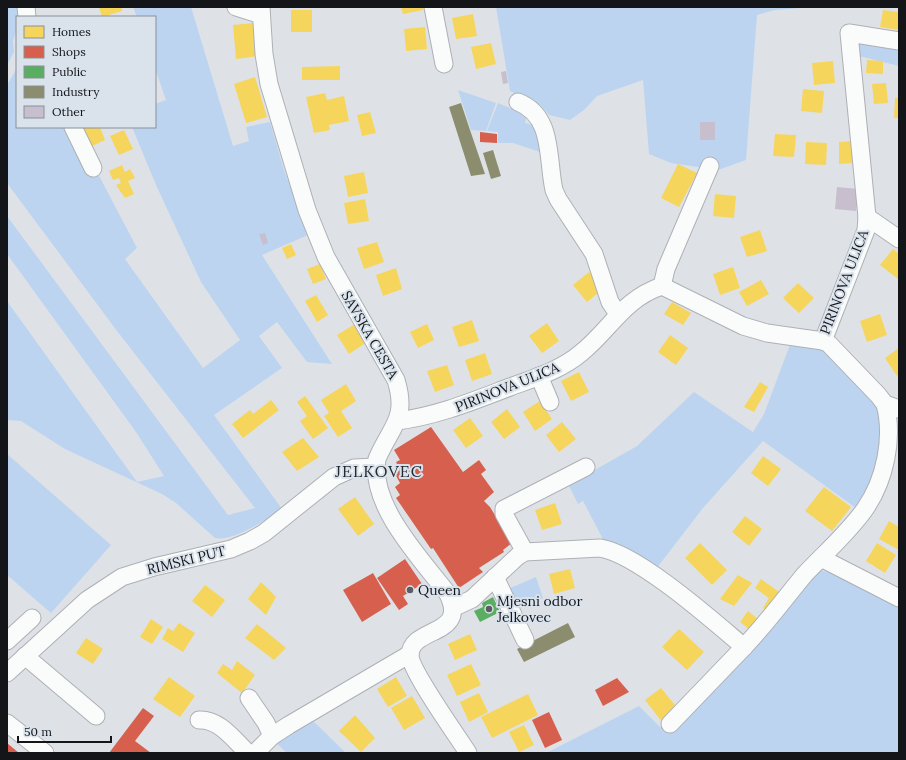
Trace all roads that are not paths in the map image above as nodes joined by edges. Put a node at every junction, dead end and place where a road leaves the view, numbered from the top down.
1 (236, 7) edge
2 (433, 7) edge
3 (261, 11) edge
4 (899, 42) edge
5 (444, 64) dead end
6 (518, 102) dead end
7 (73, 128) edge
8 (710, 166) dead end
9 (93, 168) dead end
10 (867, 217) junction
11 (899, 239) edge
12 (662, 286) junction
13 (618, 314) junction
14 (823, 341) junction
15 (539, 376) junction
16 (550, 402) dead end
17 (892, 406) edge
18 (397, 421) junction
19 (586, 467) dead end
20 (375, 468) junction
21 (525, 552) junction
22 (821, 558) junction
23 (495, 577) junction
24 (899, 598) edge
25 (453, 608) junction
26 (32, 618) dead end
27 (525, 640) dead end
28 (744, 647) junction
29 (12, 650) edge
30 (410, 654) junction
31 (7, 673) edge
32 (249, 698) dead end
33 (96, 716) dead end
34 (199, 720) dead end
35 (7, 723) edge
36 (670, 724) dead end
37 (272, 736) junction
38 (45, 753) edge
39 (248, 753) edge
40 (255, 753) edge
41 (468, 753) edge

1 - 3 street
2 - 5 street
3 - 18 street, SAVSKA CESTA
4 - 10 street, PIRINOVA ULICA
6 - 13 street
7 - 9 street
8 - 12 street
10 - 11 street
10 - 14 street, PIRINOVA ULICA
12 - 13 street, PIRINOVA ULICA
12 - 14 street, PIRINOVA ULICA
13 - 15 street, PIRINOVA ULICA
14 - 17 street
15 - 16 street
15 - 18 street, PIRINOVA ULICA
17 - 22 street
18 - 20 street, SAVSKA CESTA
19 - 21 street
20 - 25 street, SAVSKA CESTA
20 - 29 street, RIMSKI PUT
21 - 23 street
21 - 28 street
22 - 24 street
22 - 28 street
23 - 25 street
23 - 27 street
25 - 30 street
26 - 29 street
28 - 36 street
29 - 31 street, RIMSKI PUT
29 - 33 street
30 - 37 street
30 - 41 street
32 - 37 street
34 - 39 street
35 - 38 street
37 - 40 street

